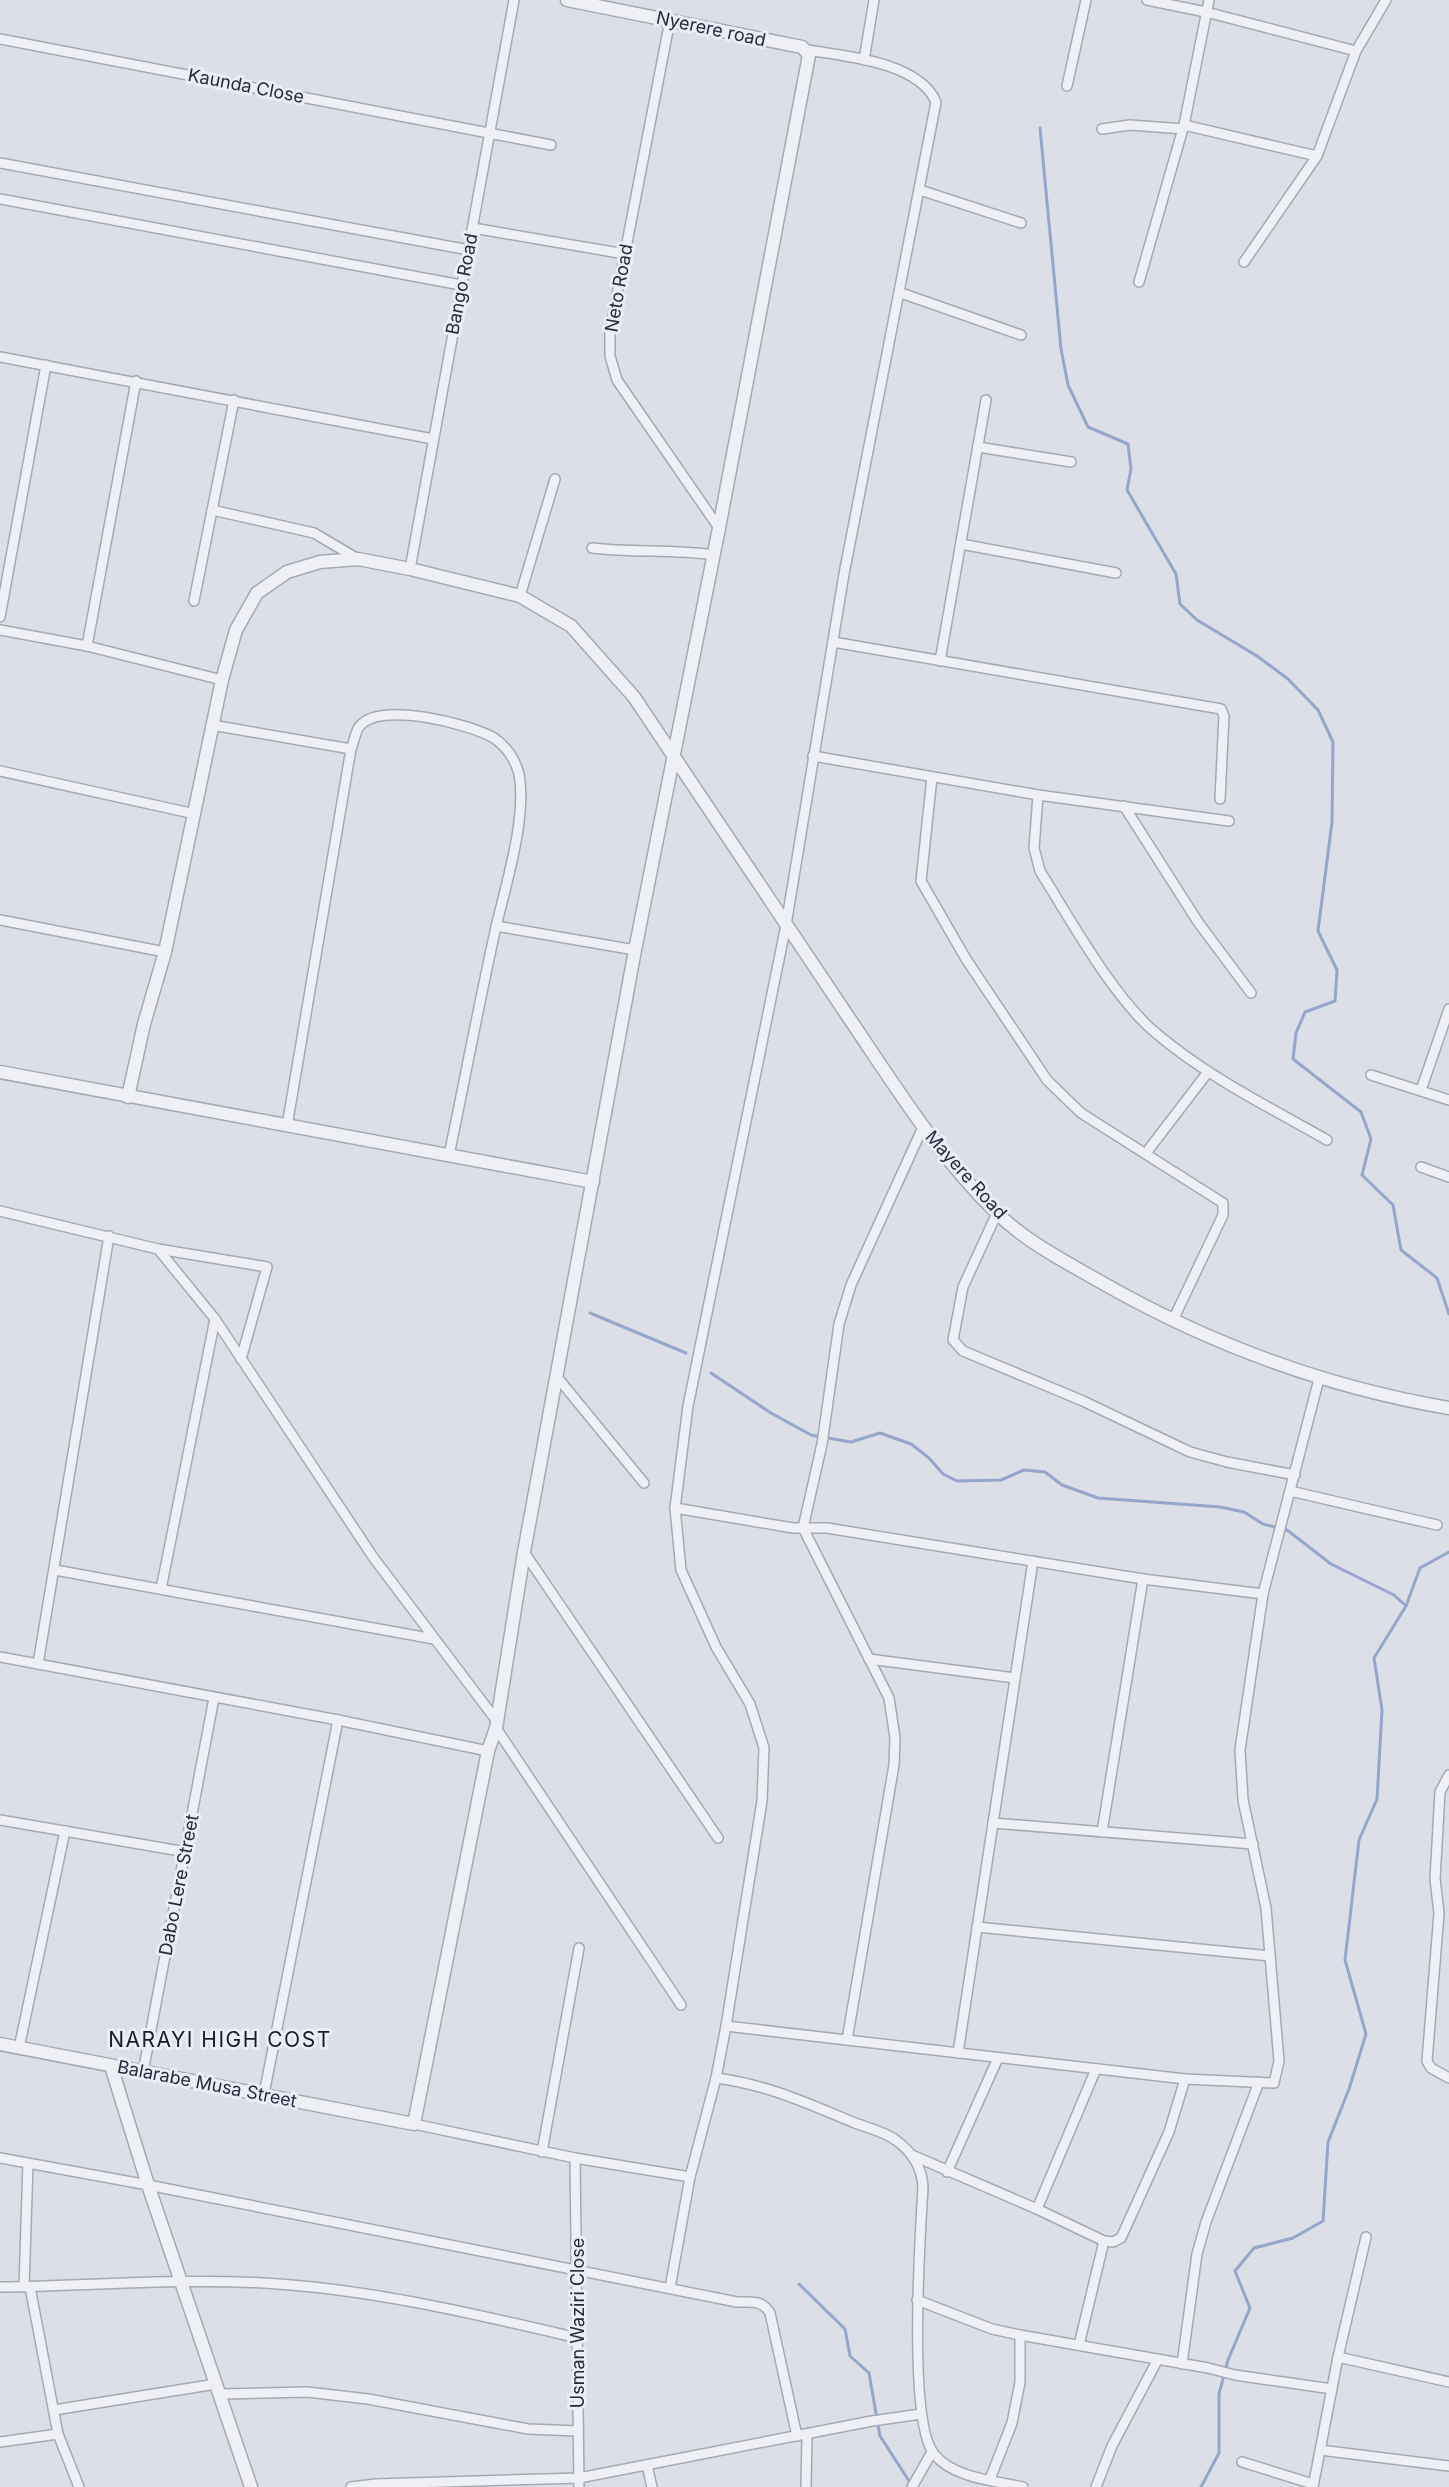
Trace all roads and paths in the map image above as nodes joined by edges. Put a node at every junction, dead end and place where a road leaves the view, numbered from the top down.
1 (514, 0) edge
2 (567, 0) edge
3 (874, 0) edge
4 (1086, 0) edge
5 (1147, 0) edge
6 (1209, 0) edge
7 (1386, 0) edge
8 (1206, 12) junction
9 (670, 20) junction
10 (0, 39) edge
11 (1356, 51) junction
12 (807, 56) junction
13 (864, 60) junction
14 (1067, 86) dead end
15 (1183, 127) junction
16 (1102, 129) dead end
17 (492, 133) junction
18 (551, 145) dead end
19 (1317, 156) junction
20 (0, 163) edge
21 (920, 190) junction
22 (0, 199) edge
23 (1021, 223) dead end
24 (473, 228) junction
25 (469, 250) junction
26 (625, 254) junction
27 (1244, 262) dead end
28 (1139, 282) dead end
29 (461, 285) junction
30 (901, 293) junction
31 (1021, 335) dead end
32 (0, 357) edge
33 (46, 365) junction
34 (136, 381) junction
35 (234, 400) junction
36 (986, 400) dead end
37 (433, 439) junction
38 (978, 447) junction
39 (1071, 462) dead end
40 (555, 479) dead end
41 (212, 510) junction
42 (719, 528) junction
43 (961, 544) junction
44 (592, 548) dead end
45 (714, 555) junction
46 (358, 559) junction
47 (410, 569) junction
48 (1116, 573) dead end
49 (520, 597) junction
50 (194, 602) dead end
51 (0, 617) edge
52 (0, 630) edge
53 (833, 642) junction
54 (87, 646) junction
55 (940, 661) junction
56 (222, 680) junction
57 (212, 725) junction
58 (351, 748) junction
59 (674, 756) junction
60 (813, 756) junction
61 (0, 771) edge
62 (932, 777) junction
63 (1038, 795) junction
64 (1220, 799) dead end
65 (1124, 806) junction
66 (195, 814) junction
67 (1230, 821) dead end
68 (0, 920) edge
69 (786, 925) junction
70 (496, 926) junction
71 (635, 950) junction
72 (165, 952) junction
73 (1251, 993) dead end
74 (1449, 1009) edge
75 (0, 1072) edge
76 (1208, 1072) junction
77 (1371, 1074) dead end
78 (1421, 1090) junction
79 (128, 1097) junction
80 (1449, 1100) edge
81 (287, 1126) junction
82 (923, 1127) junction
83 (1327, 1140) dead end
84 (1146, 1153) junction
85 (449, 1155) junction
86 (1421, 1167) dead end
87 (1449, 1177) edge
88 (593, 1182) junction
89 (0, 1211) edge
90 (996, 1213) junction
91 (109, 1236) junction
92 (158, 1249) junction
93 (215, 1319) junction
94 (1173, 1320) junction
95 (241, 1359) junction
96 (557, 1377) junction
97 (1319, 1378) junction
98 (1449, 1408) edge
99 (1295, 1475) junction
100 (644, 1483) dead end
101 (1290, 1491) junction
102 (675, 1508) junction
103 (1437, 1525) dead end
104 (803, 1528) junction
105 (524, 1552) junction
106 (1033, 1561) junction
107 (55, 1570) junction
108 (1143, 1579) junction
109 (161, 1589) junction
110 (1263, 1594) junction
111 (434, 1639) junction
112 (0, 1657) edge
113 (869, 1659) junction
114 (38, 1664) junction
115 (1015, 1678) junction
116 (214, 1698) junction
117 (338, 1719) junction
118 (496, 1724) junction
119 (488, 1751) junction
120 (1449, 1775) edge
121 (0, 1820) edge
122 (993, 1822) junction
123 (65, 1831) junction
124 (1102, 1832) junction
125 (718, 1838) dead end
126 (1253, 1844) junction
127 (186, 1852) junction
128 (1439, 1913) junction
129 (1449, 1916) edge
130 (977, 1927) junction
131 (579, 1948) dead end
132 (1270, 1956) junction
133 (681, 2006) dead end
134 (726, 2026) junction
135 (847, 2040) junction
136 (0, 2044) edge
137 (19, 2048) junction
138 (958, 2053) junction
139 (998, 2058) junction
140 (111, 2066) junction
141 (1096, 2069) junction
142 (143, 2072) junction
143 (1449, 2078) edge
144 (716, 2079) junction
145 (1185, 2079) junction
146 (1259, 2082) junction
147 (264, 2094) junction
148 (414, 2124) junction
149 (542, 2151) junction
150 (914, 2156) junction
151 (0, 2158) edge
152 (575, 2158) junction
153 (28, 2163) junction
154 (943, 2170) junction
155 (922, 2173) junction
156 (690, 2177) junction
157 (148, 2185) junction
158 (1037, 2209) junction
159 (1366, 2237) dead end
160 (1104, 2241) junction
161 (578, 2270) junction
162 (181, 2281) junction
163 (27, 2287) junction
164 (0, 2288) edge
165 (670, 2289) junction
166 (917, 2300) junction
167 (1020, 2335) junction
168 (578, 2338) junction
169 (1078, 2345) junction
170 (1338, 2357) junction
171 (1158, 2359) junction
172 (1182, 2364) junction
173 (1449, 2382) edge
174 (218, 2389) junction
175 (1332, 2389) junction
176 (54, 2410) junction
177 (921, 2414) junction
178 (579, 2431) junction
179 (58, 2434) junction
180 (802, 2435) junction
181 (0, 2442) edge
182 (1320, 2450) junction
183 (932, 2452) junction
184 (1242, 2462) dead end
185 (647, 2465) junction
186 (1449, 2466) edge
187 (990, 2479) junction
188 (579, 2483) edge
189 (914, 2484) edge
190 (1313, 2486) edge
191 (79, 2487) edge
192 (251, 2487) edge
193 (351, 2487) edge
194 (652, 2487) edge
195 (806, 2487) edge
196 (1023, 2487) edge
197 (1096, 2487) edge

1 - 17 street, Bango Road
2 - 9 street, Nyerere road
3 - 13 street
4 - 14 street
5 - 8 street
6 - 8 street
7 - 11 street
8 - 11 street
8 - 15 street
9 - 12 street, Nyerere road
9 - 26 street, Neto Road
10 - 17 street, Kaunda Close
11 - 19 street
12 - 13 street
12 - 42 street
13 - 21 street
15 - 16 street
15 - 19 street
15 - 28 street
17 - 18 street, Kaunda Close
17 - 24 street, Bango Road
19 - 27 street
20 - 25 street
21 - 23 street
21 - 30 street
22 - 29 street
24 - 25 street, Bango Road
24 - 26 street
25 - 29 street, Bango Road
26 - 42 street, Neto Road
29 - 37 street, Bango Road
30 - 31 street
30 - 53 street
32 - 33 street
33 - 34 street
33 - 51 street
34 - 35 street
34 - 54 street
35 - 37 street
35 - 41 street
36 - 38 street
37 - 47 street, Bango Road
38 - 39 street
38 - 43 street
40 - 49 street
41 - 46 street
41 - 50 street
42 - 45 street
43 - 48 street
43 - 55 street
44 - 45 street
45 - 59 street
46 - 47 street, Mayere Road
46 - 56 street, Mayere Road
47 - 49 street, Mayere Road
49 - 59 street, Mayere Road
52 - 54 street
53 - 55 street
53 - 60 street
54 - 56 street
55 - 64 street
56 - 57 street, Mayere Road
57 - 58 street
57 - 66 street, Mayere Road
58 - 70 street
58 - 81 street
59 - 69 street, Mayere Road
59 - 71 street
60 - 62 street
60 - 69 street
61 - 66 street
62 - 63 street
62 - 84 street
63 - 65 street
63 - 76 street
65 - 67 street
65 - 73 street
66 - 72 street, Mayere Road
68 - 72 street
69 - 82 street, Mayere Road
69 - 102 street
70 - 71 street
70 - 85 street
71 - 88 street
72 - 79 street, Mayere Road
74 - 78 street
75 - 79 street
76 - 83 street
76 - 84 street
77 - 78 street
78 - 80 street
79 - 81 street
81 - 85 street
82 - 90 street, Mayere Road
82 - 104 street
84 - 94 street
85 - 88 street
86 - 87 street
88 - 96 street
89 - 91 street
90 - 94 street, Mayere Road
90 - 99 street
91 - 92 street
91 - 107 street
92 - 93 street
92 - 95 street
93 - 95 street
93 - 109 street
94 - 97 street, Mayere Road
95 - 111 street
96 - 100 street
96 - 105 street
97 - 98 street, Mayere Road
97 - 99 street
99 - 101 street
101 - 103 street
101 - 110 street
102 - 104 street
102 - 134 street
104 - 106 street
104 - 113 street
105 - 118 street
105 - 125 street
106 - 108 street
106 - 115 street
107 - 109 street
107 - 114 street
108 - 110 street
108 - 124 street
109 - 111 street
110 - 126 street
111 - 118 street
112 - 114 street
113 - 115 street
113 - 135 street
114 - 116 street
115 - 122 street
116 - 117 street
116 - 127 street, Dabo Lere Street
117 - 119 street
117 - 147 street
118 - 119 street
118 - 133 street
119 - 148 street
120 - 128 street
121 - 123 street
122 - 124 street
122 - 130 street
123 - 127 street
123 - 137 street
124 - 126 street
126 - 132 street
127 - 142 street, Dabo Lere Street
128 - 129 street
128 - 143 street
130 - 132 street
130 - 138 street
131 - 149 street
132 - 146 street
134 - 135 street
134 - 144 street
135 - 138 street
136 - 137 street, Balarabe Musa Street
137 - 140 street, Balarabe Musa Street
138 - 139 street
139 - 141 street
139 - 154 street
140 - 142 street, Balarabe Musa Street
140 - 157 street
141 - 145 street
141 - 158 street
142 - 147 street, Balarabe Musa Street
144 - 150 street
144 - 156 street
145 - 146 street
145 - 160 street
146 - 172 street
147 - 148 street, Balarabe Musa Street
148 - 149 street
149 - 152 street
150 - 154 street
150 - 155 street
151 - 153 street
152 - 156 street
152 - 161 street, Usman Waziri Close
153 - 157 street
153 - 163 street
154 - 155 street
154 - 158 street
155 - 166 street
156 - 165 street
157 - 161 street
157 - 162 street
158 - 160 street
159 - 170 street
160 - 169 street
161 - 165 street
161 - 168 street, Usman Waziri Close
162 - 163 street
162 - 168 street
162 - 174 street
163 - 164 street
163 - 176 street
165 - 180 street
166 - 167 street
166 - 177 street
167 - 169 street
167 - 187 street
168 - 178 street, Usman Waziri Close
169 - 171 street
170 - 173 street
170 - 175 street
171 - 172 street
171 - 197 street
172 - 175 street
174 - 176 street
174 - 178 street
174 - 192 street
175 - 182 street
176 - 179 street
177 - 180 street
177 - 183 street
178 - 188 street, Usman Waziri Close
179 - 181 street
179 - 191 street
180 - 185 street
180 - 195 street
182 - 186 street
182 - 190 street
183 - 187 street
183 - 189 street
184 - 190 street
185 - 188 street
185 - 194 street
187 - 196 street
188 - 193 street

